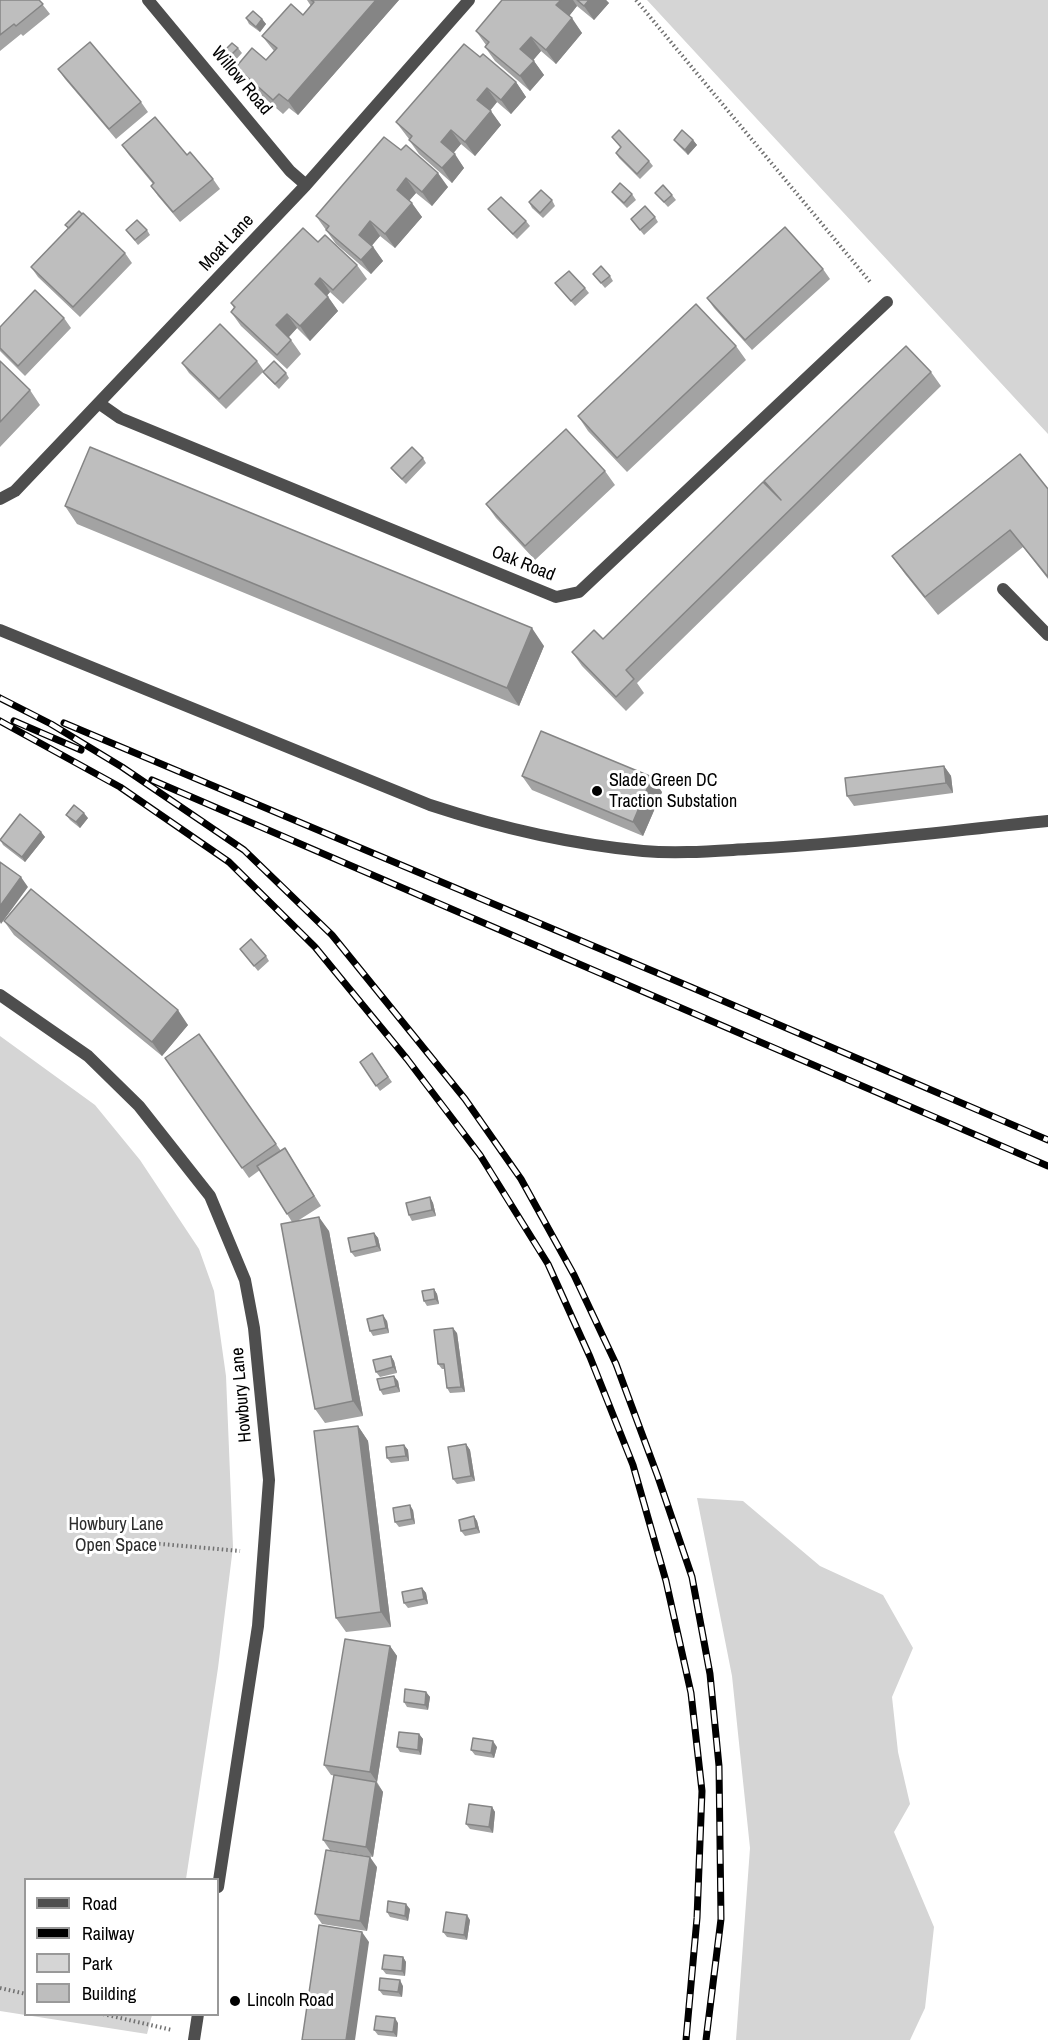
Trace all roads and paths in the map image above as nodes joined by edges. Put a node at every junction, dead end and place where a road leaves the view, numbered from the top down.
1 (148, 0) edge
2 (469, 0) edge
3 (636, 0) edge
4 (306, 185) junction
5 (887, 302) joint
6 (100, 404) junction
7 (0, 499) edge
8 (1003, 589) dead end
9 (0, 630) edge
10 (1048, 635) edge
11 (1048, 821) edge
12 (0, 995) edge
13 (150, 1543) dead end
14 (250, 1552) dead end
15 (219, 1880) edge
16 (0, 1988) edge
17 (24, 1994) edge
18 (110, 2016) edge
19 (198, 2016) edge
20 (194, 2036) edge

1 - 4 street, Willow Road
2 - 4 street, Moat Lane
3 - 5 path
4 - 6 street, Moat Lane
5 - 6 street, Oak Road
6 - 7 street, Moat Lane
8 - 10 street
9 - 11 street
12 - 15 street, Howbury Lane
13 - 14 path
16 - 17 path
18 - 20 path
19 - 20 street

